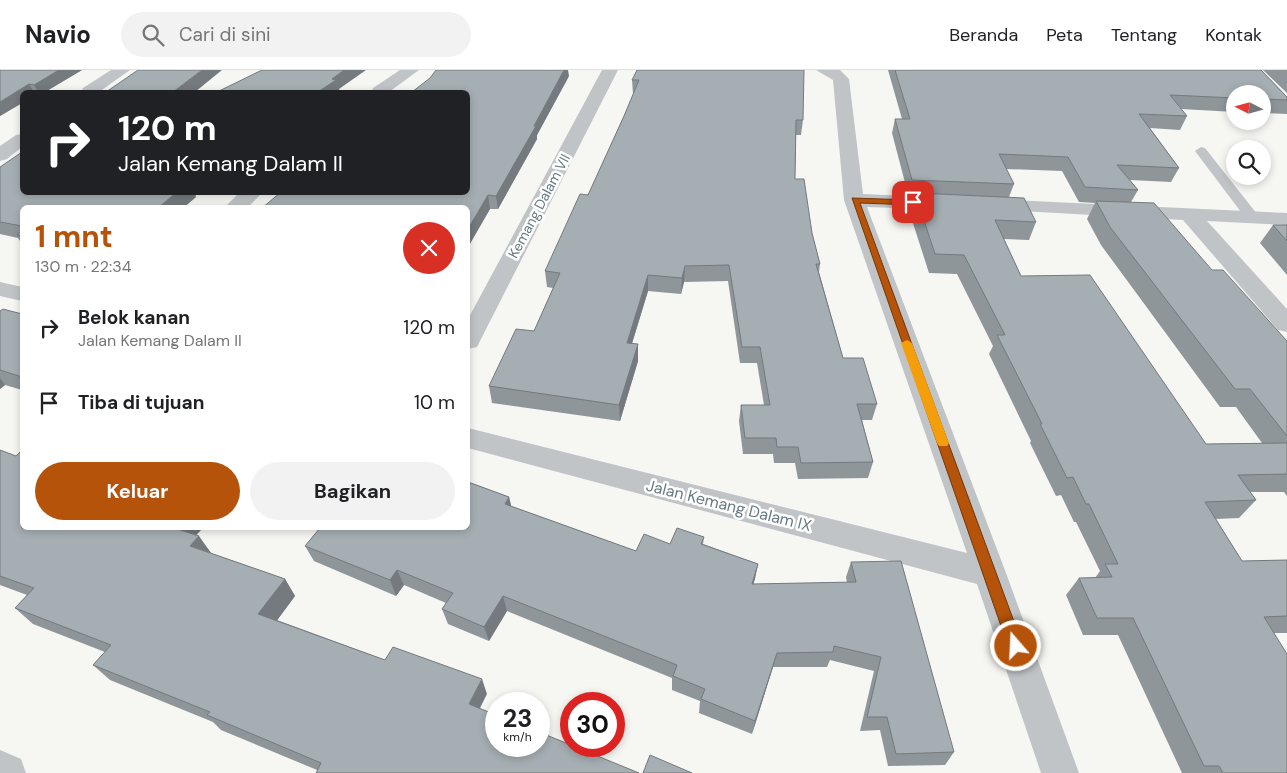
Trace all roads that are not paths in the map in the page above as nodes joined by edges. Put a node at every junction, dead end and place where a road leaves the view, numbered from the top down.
1 (122, 70) edge
2 (411, 70) edge
3 (610, 70) edge
4 (829, 72) edge
5 (93, 90) edge
6 (382, 90) edge
7 (20, 141) edge
8 (1201, 151) dead end
9 (0, 155) edge
10 (249, 195) edge
11 (854, 200) junction
12 (238, 205) edge
13 (1188, 213) junction
14 (1252, 217) junction
15 (1287, 219) edge
16 (0, 289) edge
17 (20, 294) edge
18 (1287, 324) edge
19 (470, 337) edge
20 (470, 439) edge
21 (990, 573) junction
22 (0, 769) edge
23 (8, 773) edge
24 (1060, 773) edge

1 - 5 street
2 - 6 street
3 - 19 street, Kemang Dalam VII
4 - 11 street
7 - 9 street
8 - 14 lane
10 - 12 street
11 - 13 street
11 - 21 street
13 - 14 street
13 - 18 street
14 - 15 street
16 - 17 street
20 - 21 street, Jalan Kemang Dalam IX
21 - 24 street
22 - 23 street

